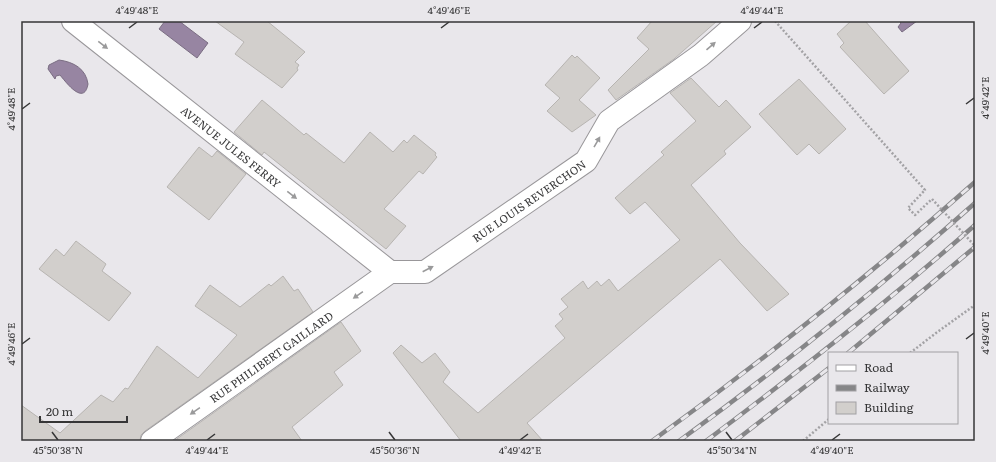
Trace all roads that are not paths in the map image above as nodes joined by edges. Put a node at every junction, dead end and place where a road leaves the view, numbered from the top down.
1 (73, 21) edge
2 (740, 21) edge
3 (390, 272) junction
4 (152, 441) edge

1 -> 3 street, AVENUE JULES FERRY
3 -> 2 street, RUE LOUIS REVERCHON
3 -> 4 street, RUE PHILIBERT GAILLARD

